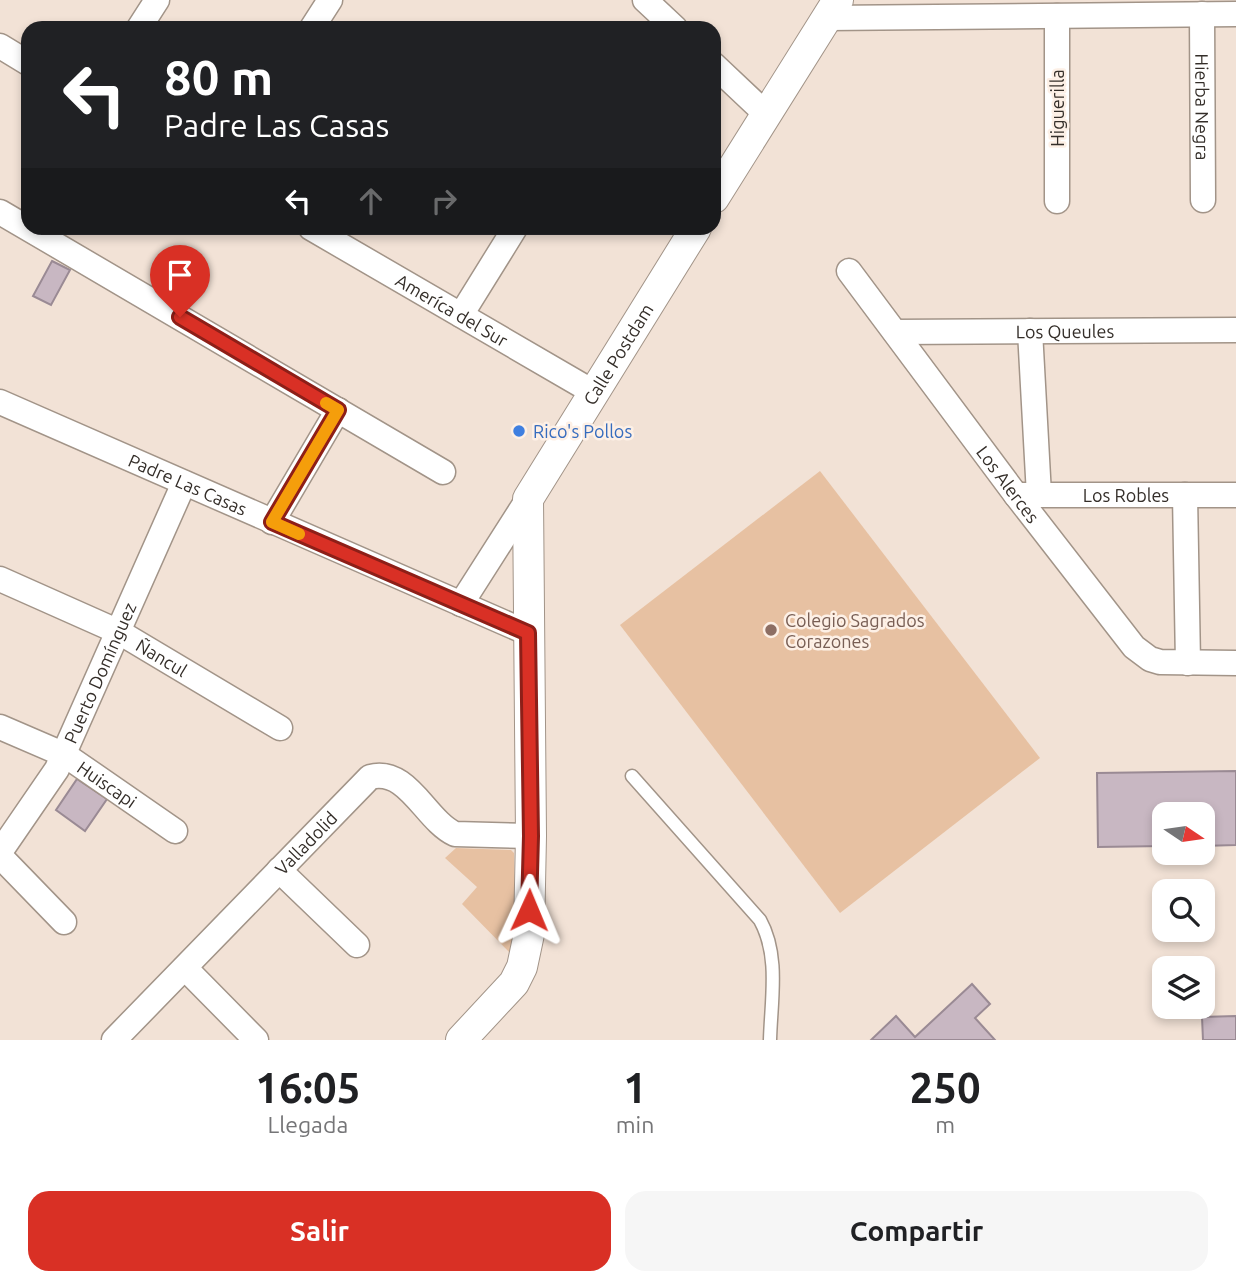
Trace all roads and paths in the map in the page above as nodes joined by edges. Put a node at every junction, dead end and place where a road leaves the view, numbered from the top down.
1 (157, 0) edge
2 (330, 0) edge
3 (645, 0) edge
4 (1163, 7) edge
5 (996, 8) edge
6 (832, 9) edge
7 (1202, 14) junction
8 (1236, 14) edge
9 (1057, 16) junction
10 (144, 21) edge
11 (316, 21) edge
12 (668, 21) edge
13 (0, 46) edge
14 (21, 59) edge
15 (721, 72) edge
16 (766, 114) junction
17 (721, 187) edge
18 (1203, 200) dead end
19 (1057, 201) dead end
20 (0, 212) edge
21 (21, 224) edge
22 (39, 235) edge
23 (511, 235) edge
24 (692, 235) edge
25 (345, 236) edge
26 (849, 271) dead end
27 (461, 315) junction
28 (1236, 330) edge
29 (1030, 331) junction
30 (895, 332) junction
31 (593, 392) junction
32 (0, 402) edge
33 (338, 410) junction
34 (443, 471) dead end
35 (184, 483) junction
36 (1027, 495) junction
37 (1185, 495) junction
38 (1236, 495) edge
39 (528, 499) junction
40 (272, 522) junction
41 (0, 579) edge
42 (461, 604) junction
43 (119, 632) junction
44 (528, 633) junction
45 (1188, 663) junction
46 (1236, 663) edge
47 (0, 727) edge
48 (280, 728) dead end
49 (65, 755) junction
50 (632, 776) dead end
51 (175, 831) dead end
52 (531, 836) junction
53 (0, 854) edge
54 (279, 870) junction
55 (64, 922) dead end
56 (357, 945) dead end
57 (185, 968) junction
58 (460, 1039) edge
59 (114, 1040) edge
60 (256, 1040) edge
61 (770, 1040) edge

1 - 10 street
2 - 11 street
3 - 12 street
4 - 7 street
4 - 9 street
5 - 6 street
5 - 9 street
6 - 16 street
7 - 8 street
7 - 18 street, Hierba Negra
9 - 19 street, Higuerilla
13 - 14 street
15 - 16 street
16 - 17 street
20 - 21 street
22 - 33 street
23 - 27 street
24 - 31 street, Calle Postdam
25 - 27 street, Ameríca del Sur
26 - 30 street, Los Alerces
27 - 31 street, Ameríca del Sur
28 - 29 street, Los Queules
29 - 30 street, Los Queules
29 - 36 street, Los Alerces
30 - 36 street, Los Alerces
31 - 39 street, Calle Postdam
32 - 35 street, Padre Las Casas
33 - 34 street
33 - 40 street
35 - 40 street, Padre Las Casas
35 - 43 street, Puerto Domínguez
36 - 37 street, Los Robles
36 - 45 street, Los Alerces
37 - 38 street, Los Robles
37 - 45 street
39 - 42 street
39 - 44 street
40 - 42 street, Padre Las Casas
41 - 43 street, Ñancul
42 - 44 street, Padre Las Casas
43 - 48 street, Ñancul
43 - 49 street, Puerto Domínguez
44 - 52 street
45 - 46 street, Los Alerces
47 - 49 street, Huiscapi
49 - 51 street, Huiscapi
49 - 53 street, Puerto Domínguez
50 - 61 lane
52 - 54 street, Valladolid
52 - 58 street
53 - 55 street
54 - 56 street
54 - 57 street, Valladolid
57 - 59 street, Valladolid
57 - 60 street

